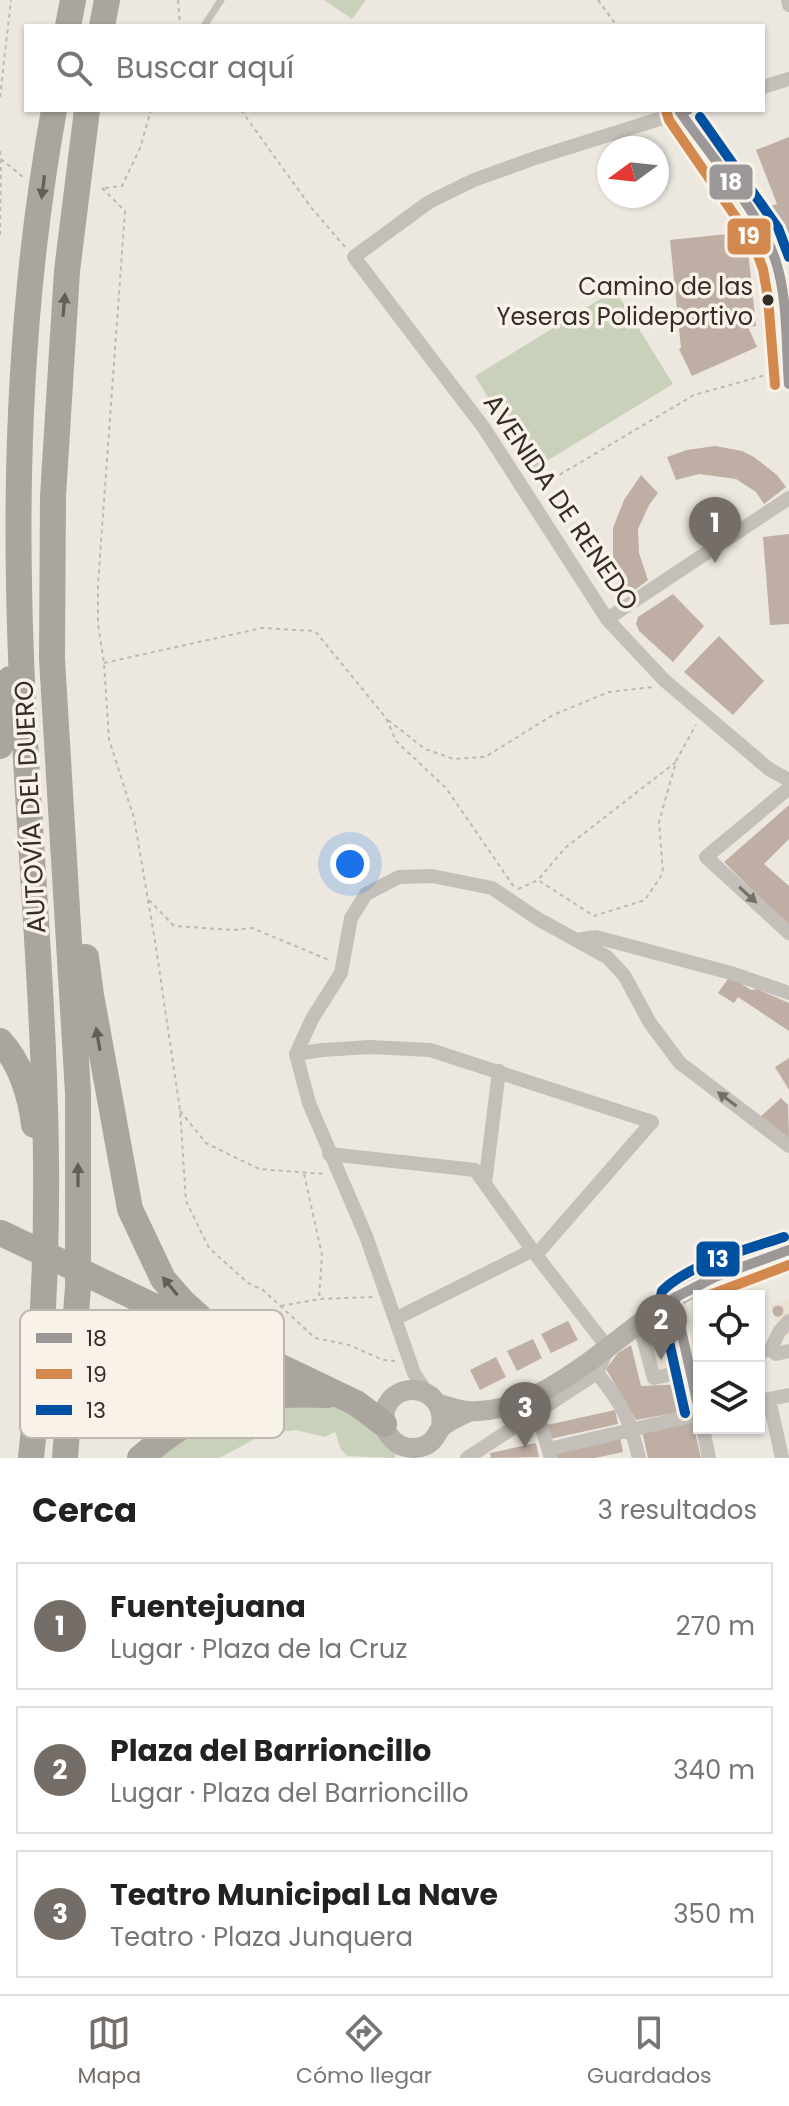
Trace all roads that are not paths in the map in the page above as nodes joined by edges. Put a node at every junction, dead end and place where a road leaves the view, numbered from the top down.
1 (73, 0) edge
2 (107, 0) edge
3 (221, 0) edge
4 (68, 24) edge
5 (102, 24) edge
6 (205, 24) edge
7 (789, 79) edge
8 (765, 86) edge
9 (54, 112) edge
10 (87, 112) edge
11 (681, 112) edge
12 (685, 112) edge
13 (788, 344) edge
14 (788, 374) edge
15 (58, 382) junction
16 (789, 384) edge
17 (22, 403) junction
18 (789, 498) edge
19 (607, 619) junction
20 (0, 746) edge
21 (789, 780) edge
22 (789, 788) edge
23 (789, 933) edge
24 (576, 940) junction
25 (789, 993) edge
26 (0, 1041) edge
27 (296, 1054) junction
28 (499, 1071) junction
29 (789, 1146) edge
30 (329, 1154) junction
31 (485, 1184) junction
32 (1, 1232) edge
33 (789, 1250) edge
34 (534, 1252) junction
35 (674, 1298) junction
36 (33, 1310) edge
37 (42, 1310) edge
38 (76, 1310) edge
39 (162, 1310) edge
40 (192, 1310) edge
41 (397, 1318) junction
42 (639, 1323) junction
43 (784, 1326) edge
44 (608, 1348) junction
45 (765, 1351) edge
46 (789, 1351) edge
47 (407, 1359) junction
48 (693, 1362) edge
49 (284, 1369) edge
50 (693, 1369) edge
51 (597, 1373) junction
52 (789, 1395) edge
53 (284, 1396) edge
54 (432, 1398) junction
55 (347, 1399) junction
56 (765, 1400) edge
57 (765, 1403) edge
58 (391, 1406) junction
59 (470, 1411) junction
60 (537, 1412) junction
61 (693, 1414) edge
62 (632, 1429) junction
63 (704, 1434) edge
64 (30, 1438) edge
65 (32, 1438) edge
66 (67, 1438) edge
67 (163, 1438) edge
68 (436, 1441) edge
69 (414, 1453) edge
70 (550, 1453) edge
71 (30, 1458) edge
72 (65, 1458) edge
73 (140, 1458) edge
74 (467, 1458) edge
75 (637, 1458) edge
76 (709, 1458) edge
77 (782, 1458) edge

1 - 4 highway
2 - 5 highway
3 - 6 lane
7 - 8 street
9 -> 17 highway, AUTOVÍA DEL DUERO
15 -> 10 highway, AUTOVÍA DEL DUERO
11 - 19 street, AVENIDA DE RENEDO
12 - 13 street
13 - 14 street
14 - 16 street
38 -> 15 highway, AUTOVÍA DEL DUERO
40 -> 15 highway
17 - 20 highway
17 - 37 highway, AUTOVÍA DEL DUERO
18 - 19 street
19 - 21 street, AVENIDA DE RENEDO
22 -> 23 street
24 - 25 street
24 - 27 street
29 -> 24 street
26 - 36 highway
27 - 28 street
27 - 30 street
28 - 31 street
28 - 34 street
30 - 31 street
30 - 41 street
31 - 34 street
32 - 39 highway, bridge
33 - 35 street
34 - 41 street
34 - 44 street
35 - 42 street
35 - 48 street
41 - 47 street
42 - 44 street
42 - 50 street
43 - 45 street
44 - 51 street
44 - 59 street
45 - 46 street
47 - 54 street
47 - 58 street
49 - 55 highway
51 - 60 street
51 - 62 street
52 - 56 street
53 - 55 highway
54 - 58 street
54 - 59 street
54 - 68 street
55 - 58 highway
57 - 77 street
58 - 69 street
59 - 68 street
60 - 70 street
60 - 74 street
61 - 62 street
62 - 70 street
62 - 75 street
63 - 76 street
64 - 71 highway
65 - 71 highway, AUTOVÍA DEL DUERO
72 -> 66 highway, AUTOVÍA DEL DUERO
67 - 73 highway
68 - 69 street

